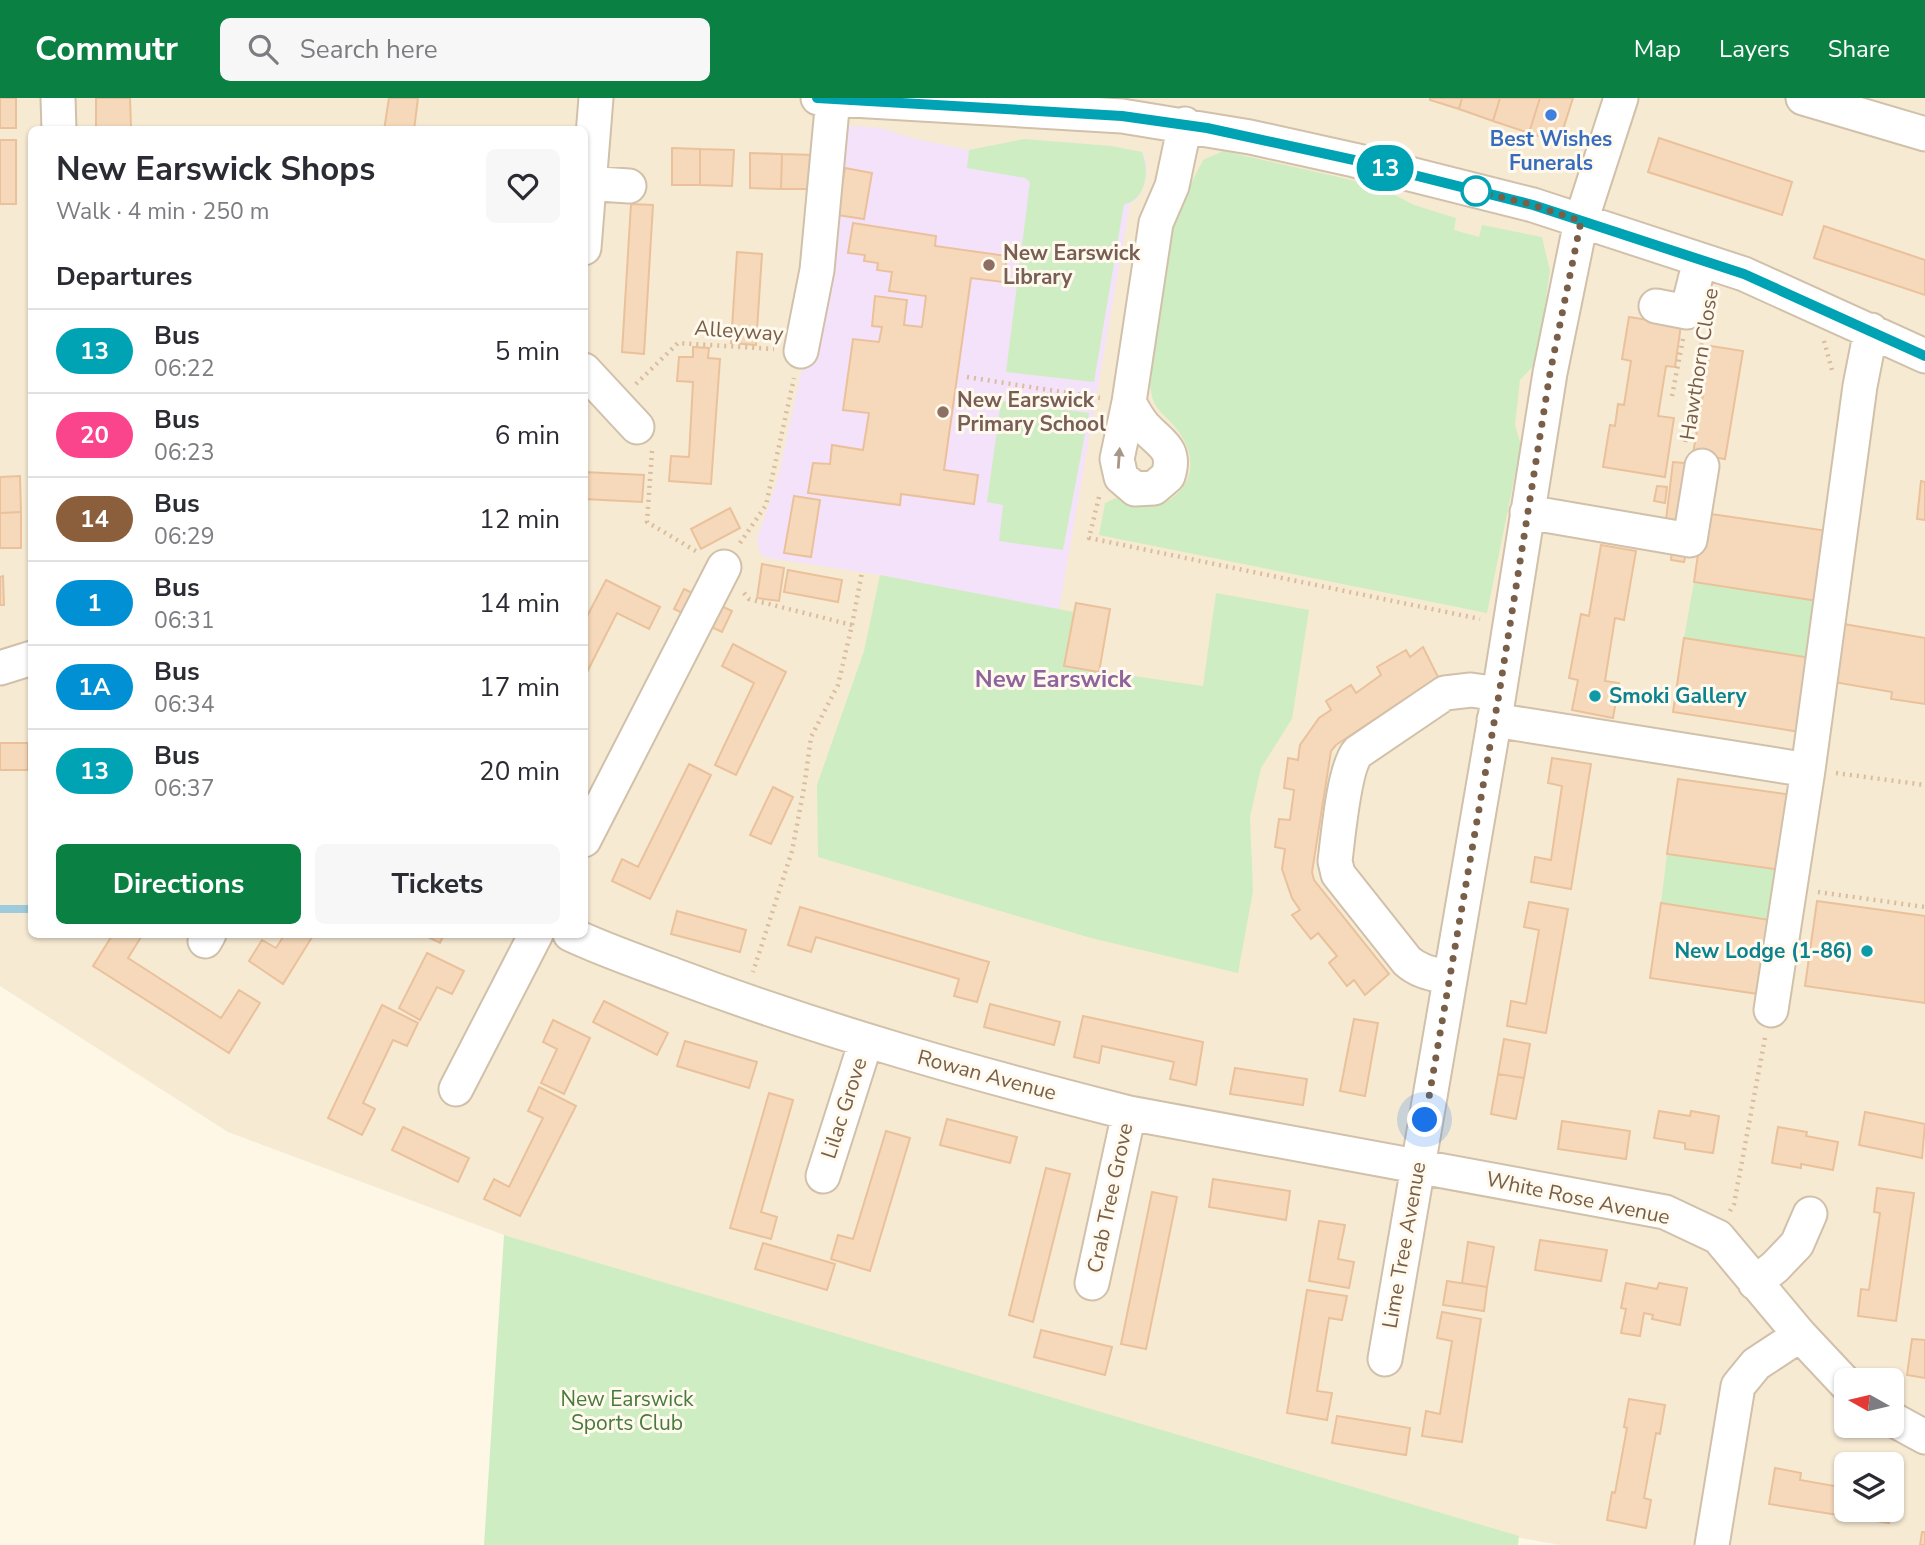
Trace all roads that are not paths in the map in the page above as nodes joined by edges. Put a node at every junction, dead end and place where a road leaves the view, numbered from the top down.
1 (58, 98) edge
2 (596, 98) edge
3 (818, 98) edge
4 (833, 98) edge
5 (1621, 98) edge
6 (1803, 98) edge
7 (1185, 124) junction
8 (59, 126) edge
9 (1925, 134) edge
10 (588, 174) edge
11 (588, 183) edge
12 (629, 186) dead end
13 (1581, 221) junction
14 (1700, 260) junction
15 (1682, 316) road end
16 (1871, 330) junction
17 (801, 351) road end
18 (1925, 356) edge
19 (588, 374) edge
20 (1129, 402) junction
21 (627, 415) road end
22 (1702, 466) road end
23 (1527, 512) junction
24 (724, 567) road end
25 (28, 659) edge
26 (0, 668) edge
27 (1497, 707) junction
28 (1808, 770) junction
29 (588, 832) edge
30 (534, 938) edge
31 (580, 938) edge
32 (1450, 978) junction
33 (1771, 1010) road end
34 (866, 1041) junction
35 (456, 1089) dead end
36 (1129, 1113) junction
37 (1417, 1167) junction
38 (823, 1176) dead end
39 (1810, 1214) dead end
40 (1092, 1283) dead end
41 (1755, 1283) junction
42 (1800, 1335) junction
43 (1383, 1359) dead end
44 (1834, 1371) edge
45 (1904, 1426) edge
46 (1925, 1437) edge
47 (1712, 1545) edge

1 - 8 street
2 - 10 street
3 - 4 street
4 - 7 street
4 - 17 street
5 - 13 street, Lime Tree Avenue
6 - 9 street
7 - 13 street
7 - 20 street
11 - 12 street
13 - 14 street
13 - 23 street, Lime Tree Avenue
14 - 15 street
14 - 16 street
16 - 18 street
16 - 28 street
19 - 21 street
20 -> 20 street
22 - 23 street, Hawthorn Close
23 - 27 street, Lime Tree Avenue
24 - 29 street
25 - 26 street
27 - 28 street
27 - 32 street, Lime Tree Avenue
27 - 32 street
28 - 33 street
30 - 35 street
31 - 34 street, Rowan Avenue
32 - 37 street, Lime Tree Avenue
34 - 36 street, Rowan Avenue
34 - 38 street, Lilac Grove
36 - 37 street, Rowan Avenue
36 - 40 street, Crab Tree Grove
37 - 41 street, White Rose Avenue
37 - 43 street, Lime Tree Avenue
39 - 41 street
41 - 42 street, White Rose Avenue
42 - 44 street, White Rose Avenue
42 - 47 street
45 - 46 street

